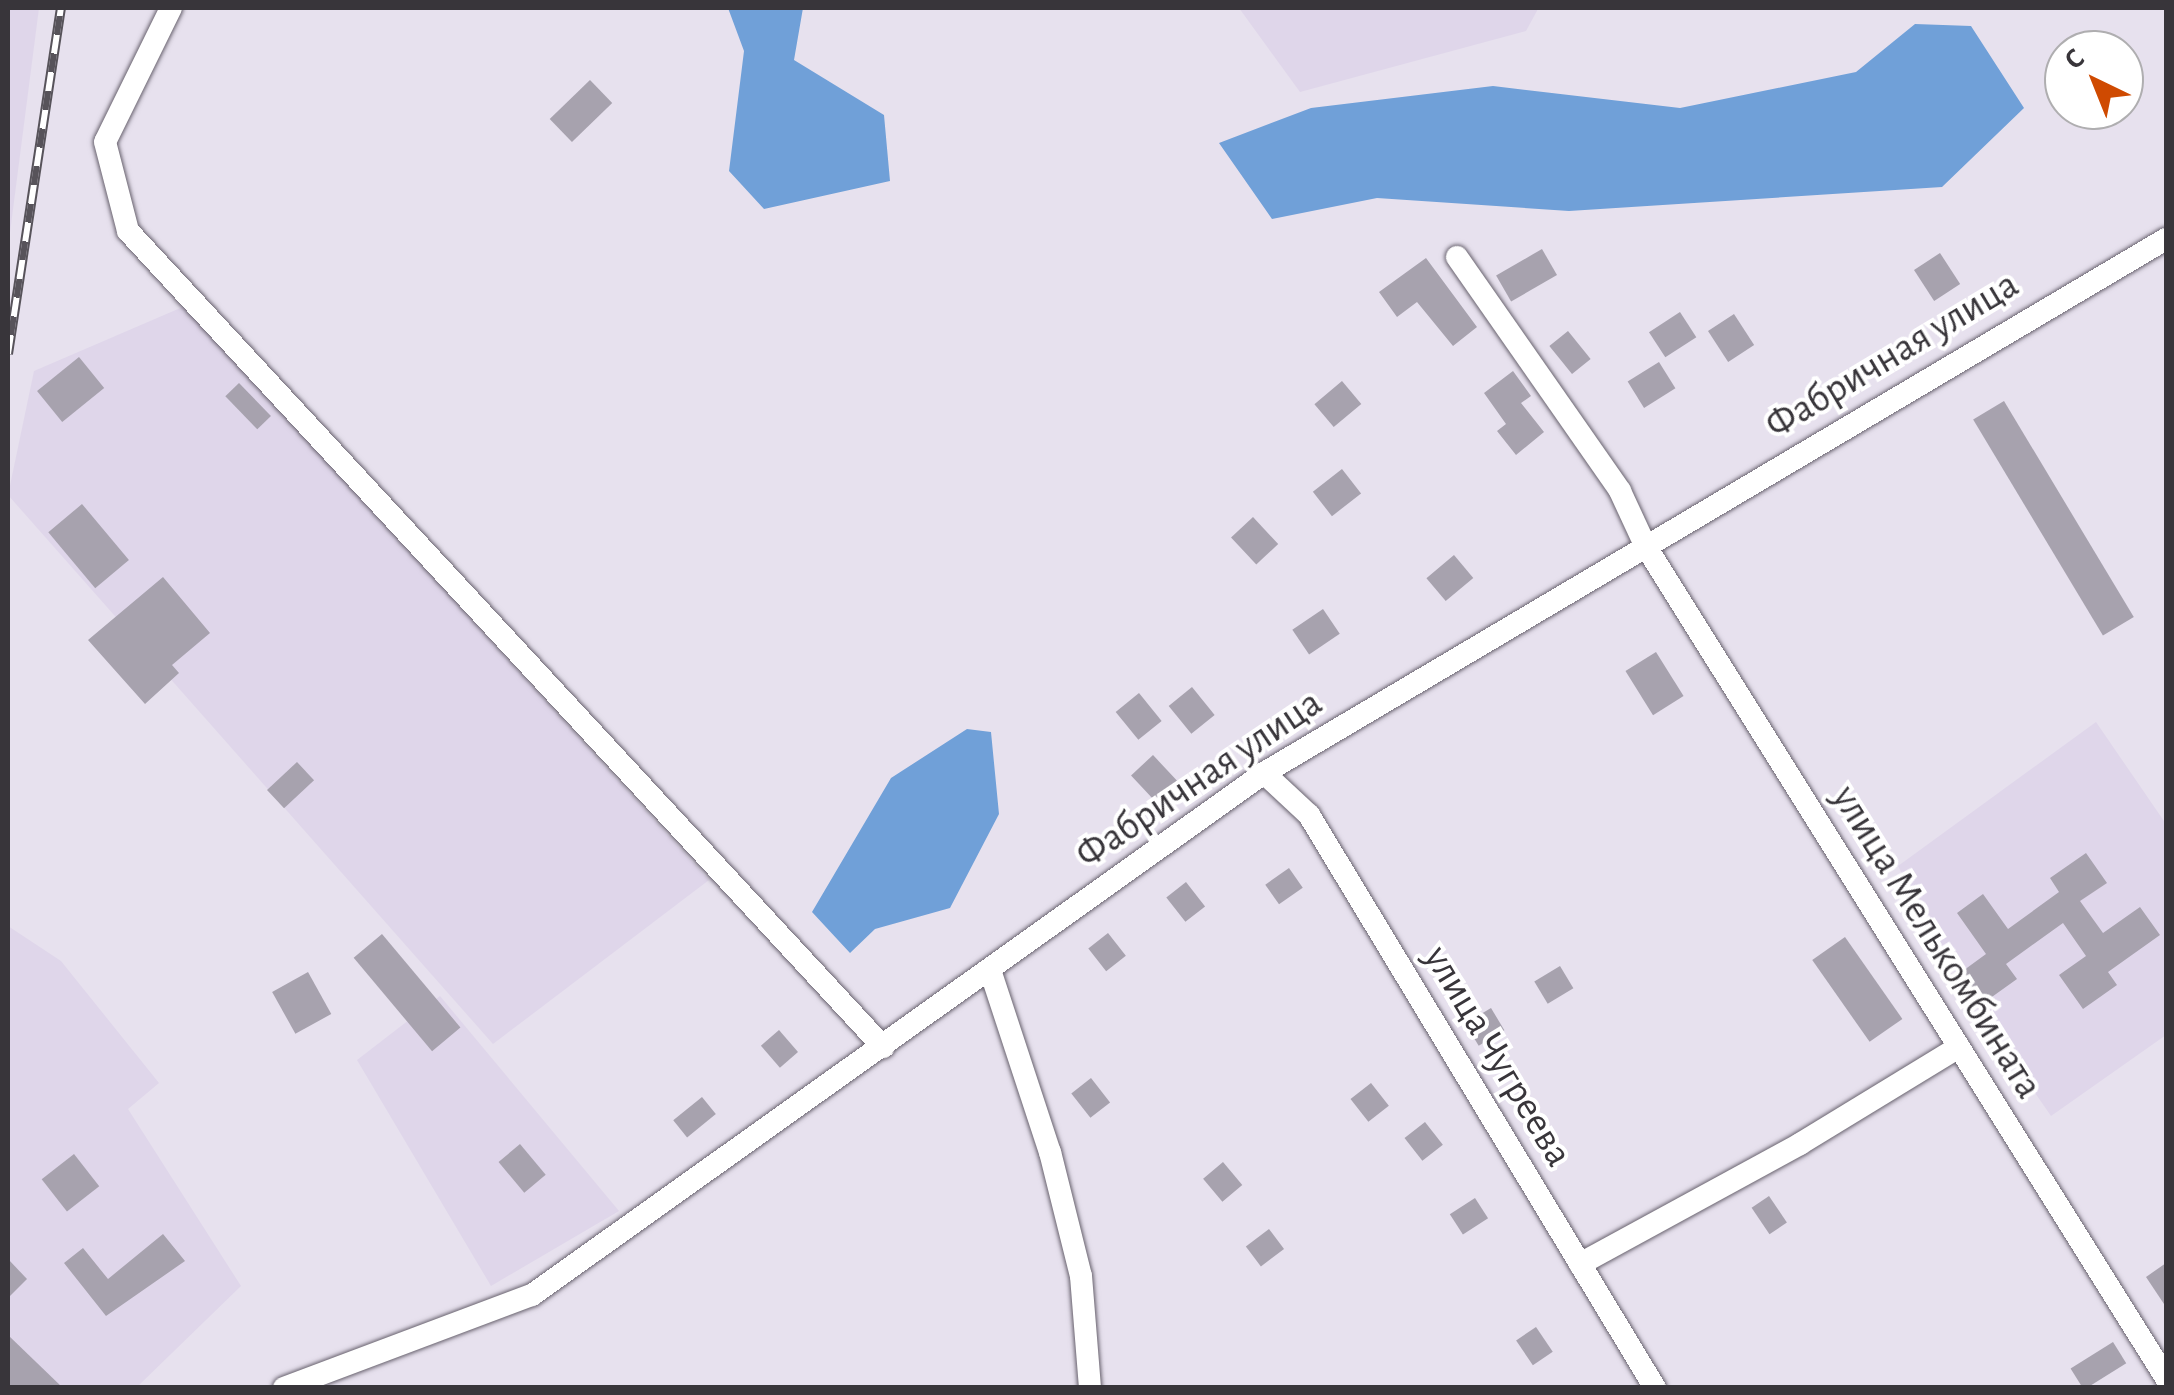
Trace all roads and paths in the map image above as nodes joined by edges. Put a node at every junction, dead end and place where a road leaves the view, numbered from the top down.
1 (171, 8) edge
2 (2166, 238) edge
3 (1457, 257) dead end
4 (1644, 545) junction
5 (1264, 773) junction
6 (990, 970) junction
7 (884, 1047) junction
8 (1959, 1047) junction
9 (1580, 1264) junction
10 (2166, 1378) edge
11 (284, 1388) edge
12 (1090, 1388) edge
13 (1654, 1388) edge

1 - 7 street
2 - 4 street, Фабричная улица
3 - 4 street, улица Мелькомбината
4 - 5 street, Фабричная улица
4 - 8 street, улица Мелькомбината
5 - 6 street, Фабричная улица
5 - 9 street, улица Чугреева
6 - 7 street, Фабричная улица
6 - 12 street
7 - 11 street, Фабричная улица
8 - 9 street
8 - 10 street, улица Мелькомбината
9 - 13 street, улица Чугреева

